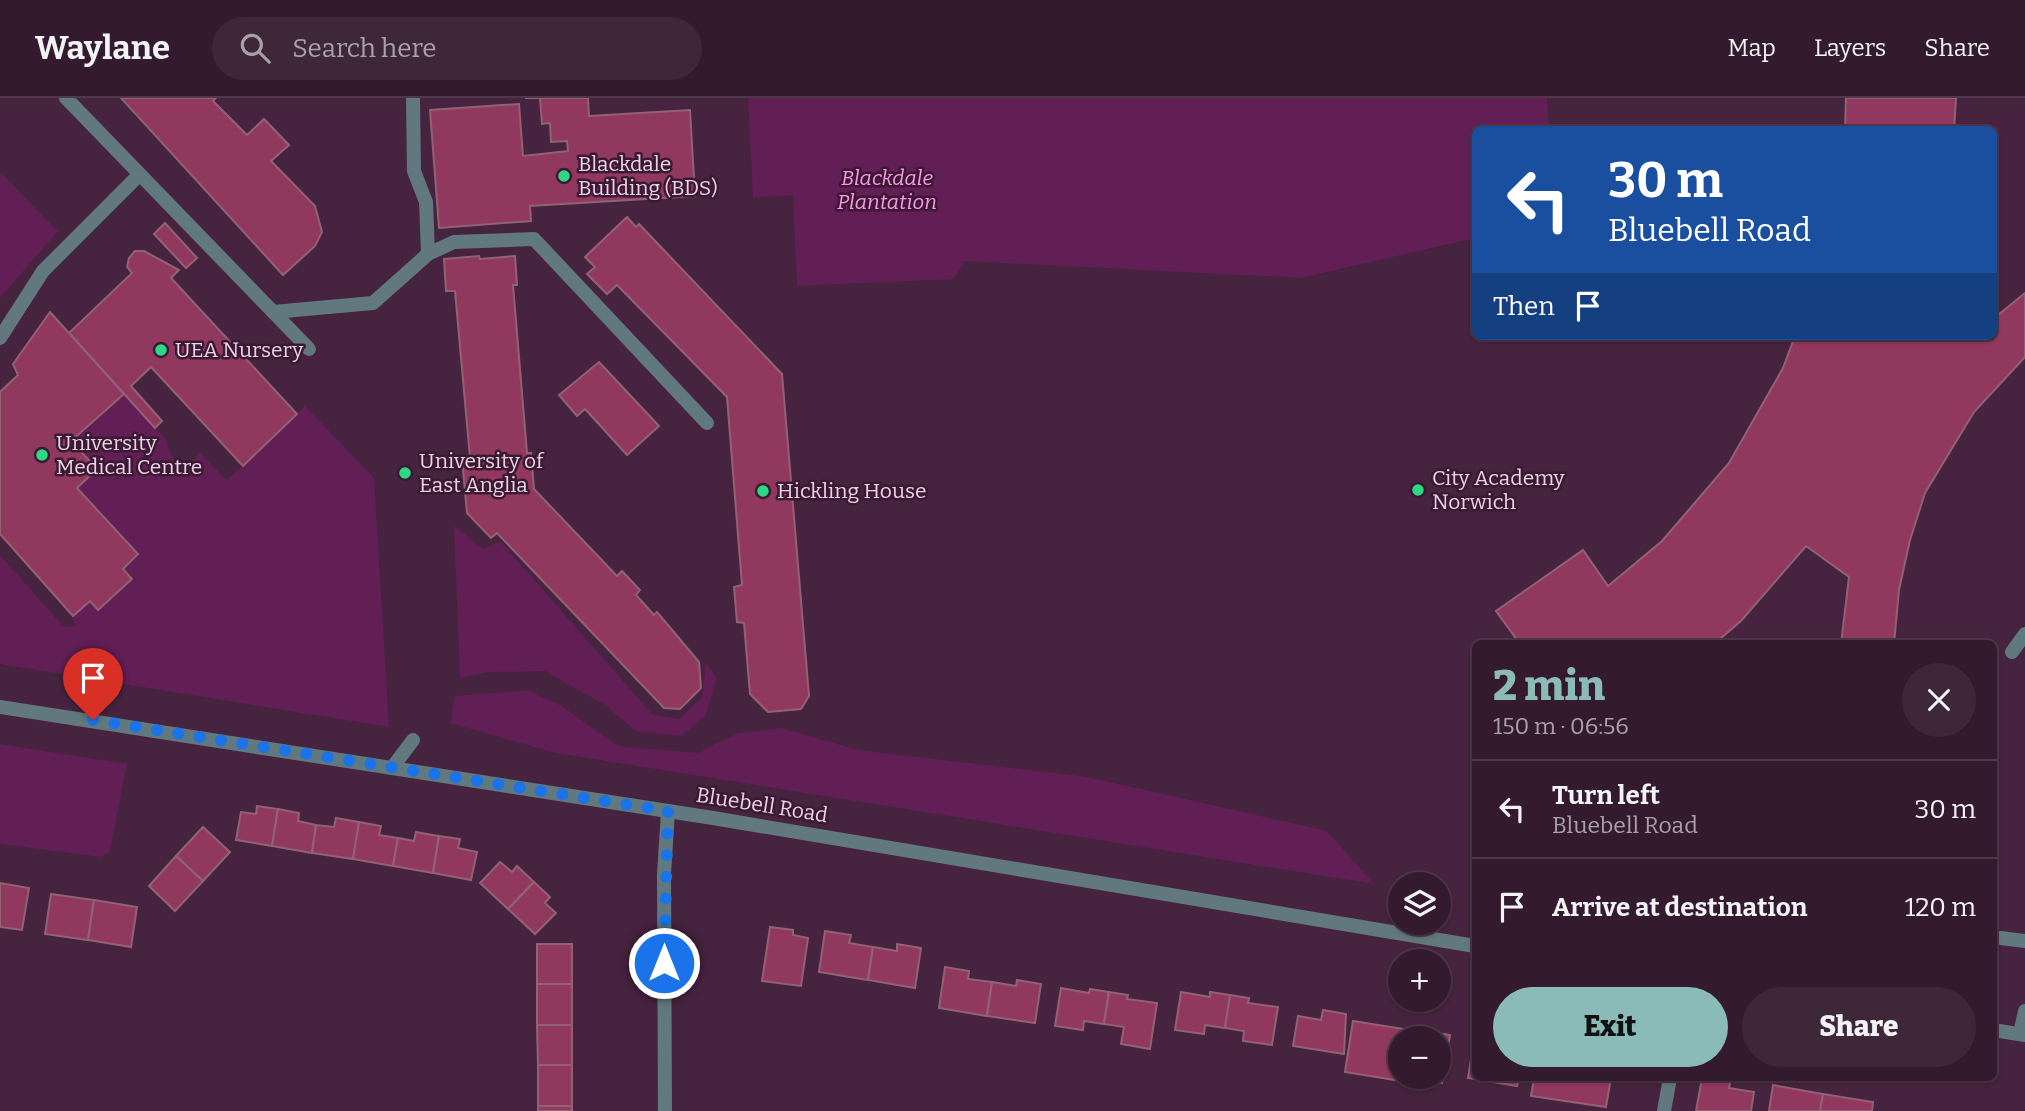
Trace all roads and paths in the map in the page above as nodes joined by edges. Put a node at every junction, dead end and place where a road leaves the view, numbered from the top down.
1 (66, 98) edge
2 (413, 98) edge
3 (139, 175) junction
4 (428, 254) junction
5 (273, 312) junction
6 (0, 338) edge
7 (309, 349) dead end
8 (707, 423) dead end
9 (2025, 634) edge
10 (2011, 652) dead end
11 (0, 707) edge
12 (413, 740) dead end
13 (392, 768) junction
14 (668, 811) junction
15 (2001, 938) dead end
16 (2025, 941) edge
17 (1472, 945) edge
18 (2025, 1011) edge
19 (1997, 1031) edge
20 (2023, 1035) edge
21 (1669, 1081) edge
22 (665, 1111) edge
23 (1664, 1111) edge

1 - 3 street
2 - 4 street
3 - 5 street
3 - 6 street
4 - 5 street
4 - 8 street
5 - 7 street
9 - 10 street
11 - 13 street, Bluebell Road
12 - 13 street
13 - 14 street, Bluebell Road
14 - 17 street, Bluebell Road
14 - 22 street
15 - 16 street
18 - 20 street
19 - 20 street
21 - 23 street

